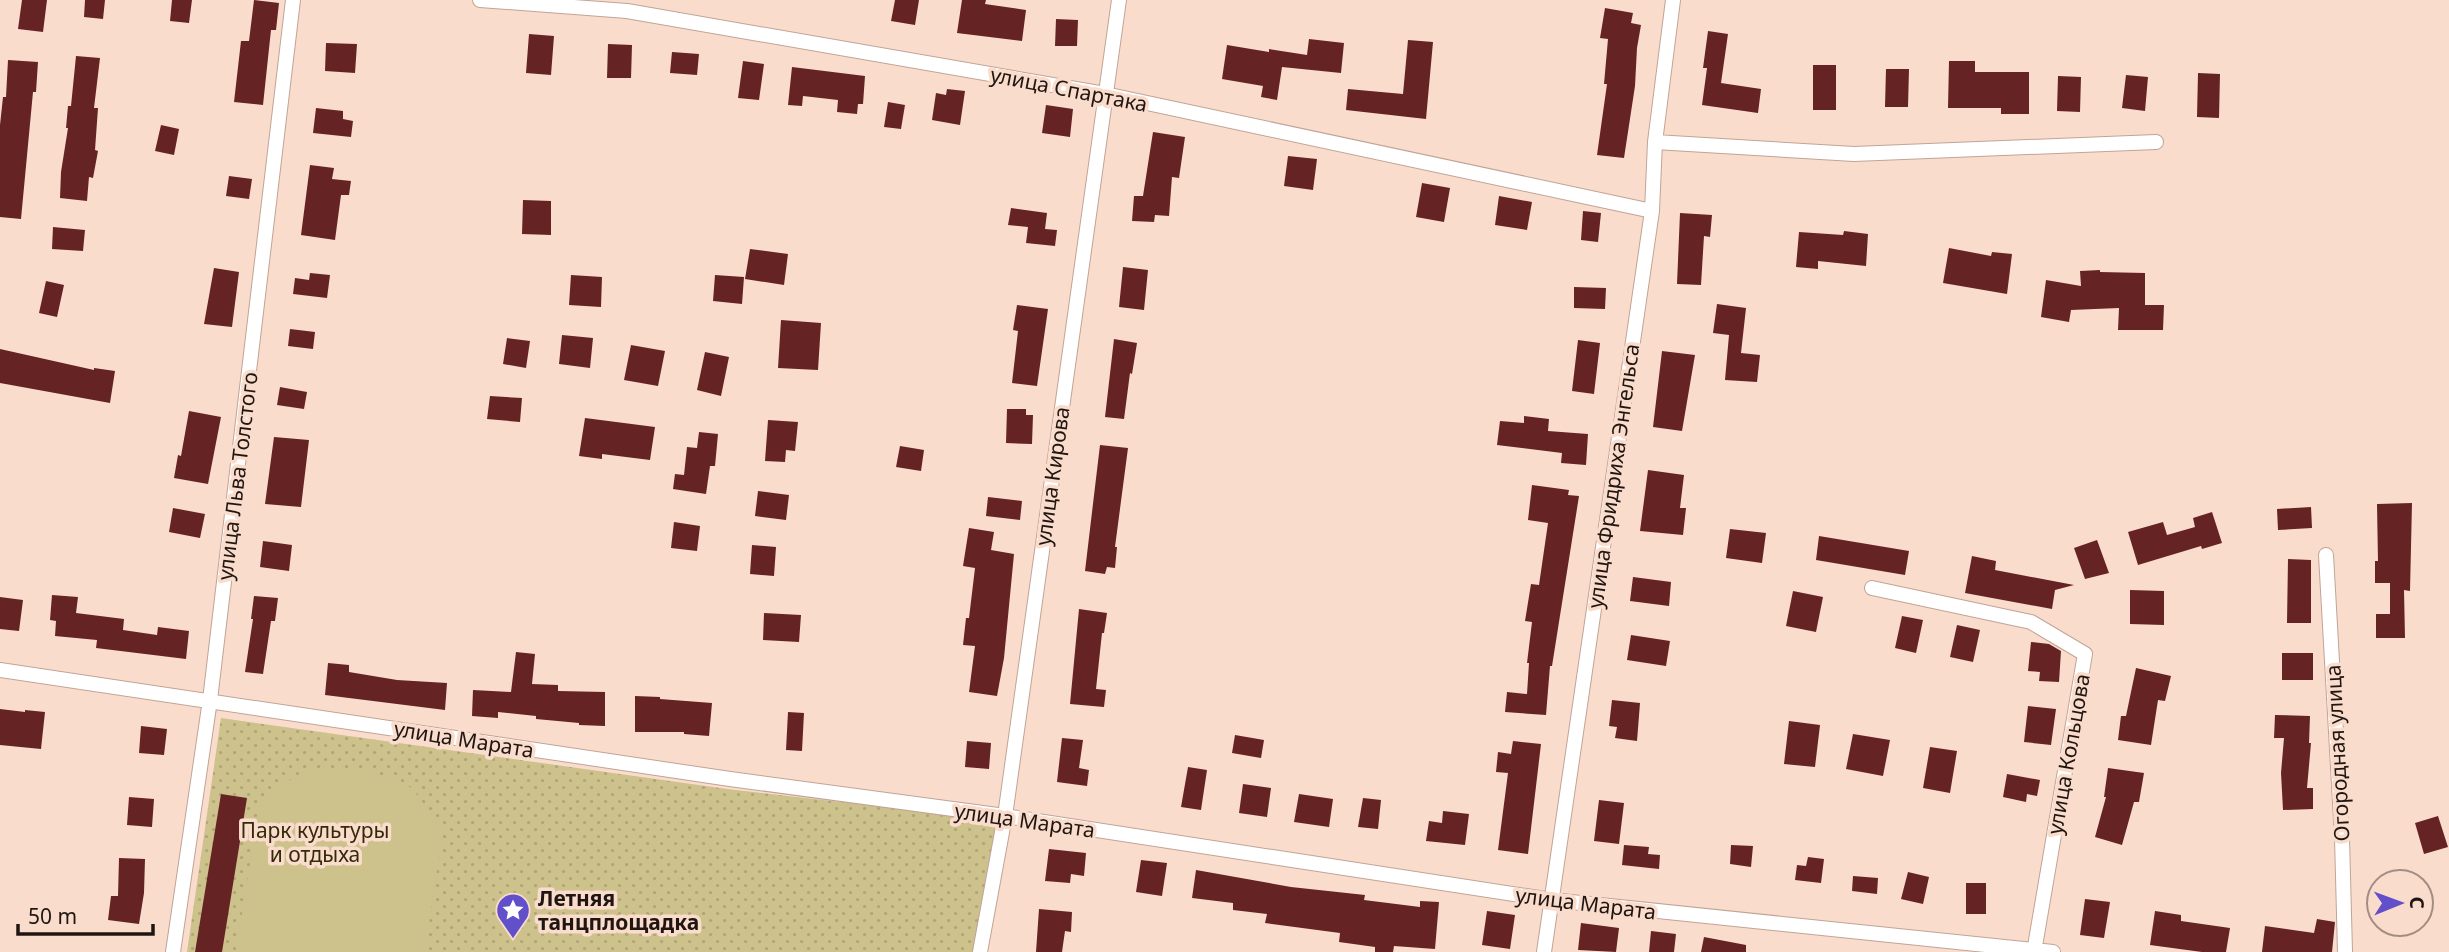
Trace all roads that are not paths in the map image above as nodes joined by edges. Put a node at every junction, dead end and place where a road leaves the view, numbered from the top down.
1 (293, 0) edge
2 (481, 0) edge
3 (1119, 0) edge
4 (1673, 0) edge
5 (1105, 94) junction
6 (1655, 142) junction
7 (2157, 142) dead end
8 (1652, 211) junction
9 (2326, 555) dead end
10 (1872, 589) dead end
11 (0, 670) edge
12 (210, 700) junction
13 (1004, 816) junction
14 (1552, 900) junction
15 (2034, 950) edge
16 (173, 952) edge
17 (980, 952) edge
18 (1544, 952) edge
19 (2053, 952) edge
20 (2345, 952) edge

1 - 12 street, улица Льва Толстого
2 - 5 street, улица Спартака
3 - 5 street, улица Кирова
4 - 6 street, улица Фридриха Энгельса
5 - 8 street, улица Спартака
5 - 13 street, улица Кирова
6 - 7 street
6 - 8 street, улица Фридриха Энгельса
8 - 14 street, улица Фридриха Энгельса
9 - 20 street, Огородная улица
10 - 15 street, улица Кольцова
11 - 12 street, улица Марата
12 - 13 street, улица Марата
12 - 16 street, улица Льва Толстого
13 - 14 street, улица Марата
13 - 17 street, улица Кирова
14 - 15 street, улица Марата
14 - 18 street, улица Фридриха Энгельса
15 - 19 street, улица Марата

